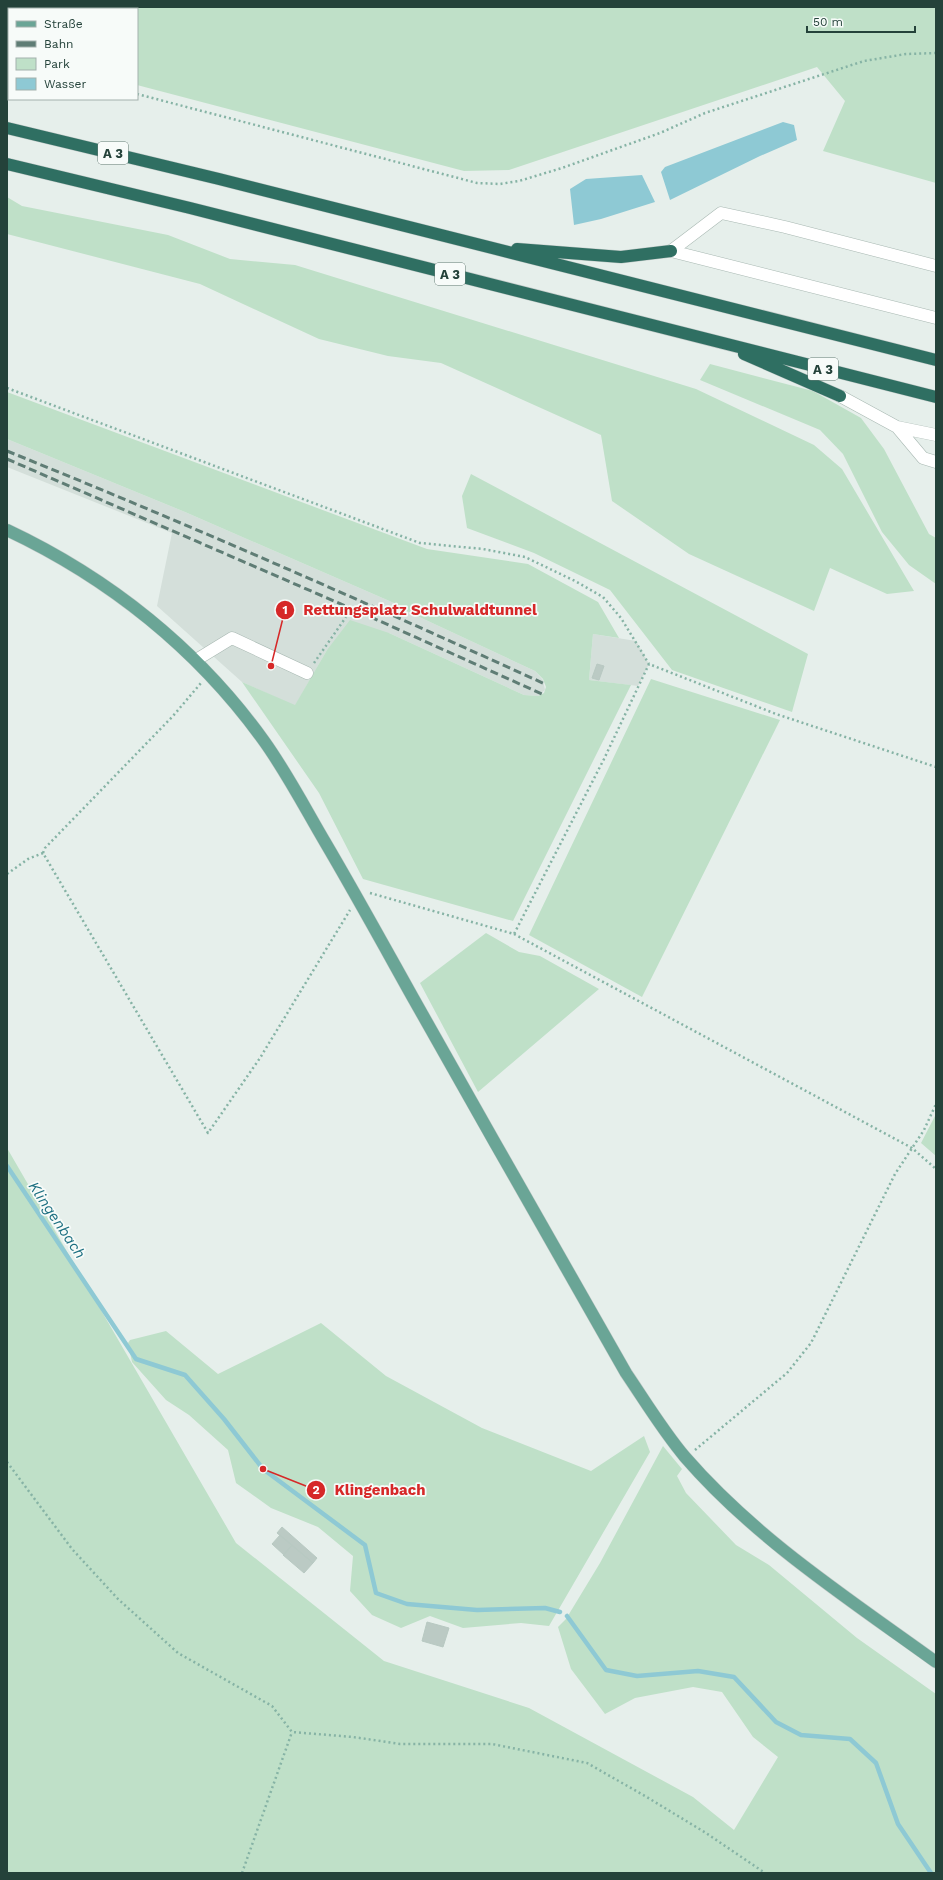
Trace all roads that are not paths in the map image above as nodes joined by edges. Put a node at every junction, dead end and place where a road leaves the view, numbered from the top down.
1 (7, 128) edge
2 (7, 164) edge
3 (482, 246) junction
4 (670, 251) junction
5 (936, 266) edge
6 (936, 318) edge
7 (710, 340) junction
8 (936, 360) edge
9 (840, 396) joint
10 (936, 397) edge
11 (897, 426) junction
12 (936, 435) edge
13 (936, 462) edge
14 (7, 530) edge
15 (196, 660) junction
16 (307, 674) road end
17 (936, 1662) edge

1 - 3 highway, A 3
2 - 7 highway, A 3
3 - 4 highway
3 - 8 highway, A 3
4 - 5 lane
4 - 6 lane
7 - 9 highway
7 - 10 highway, A 3
9 - 11 lane
11 - 12 lane
11 - 13 lane
14 - 15 main road
15 - 16 lane
15 - 17 main road

